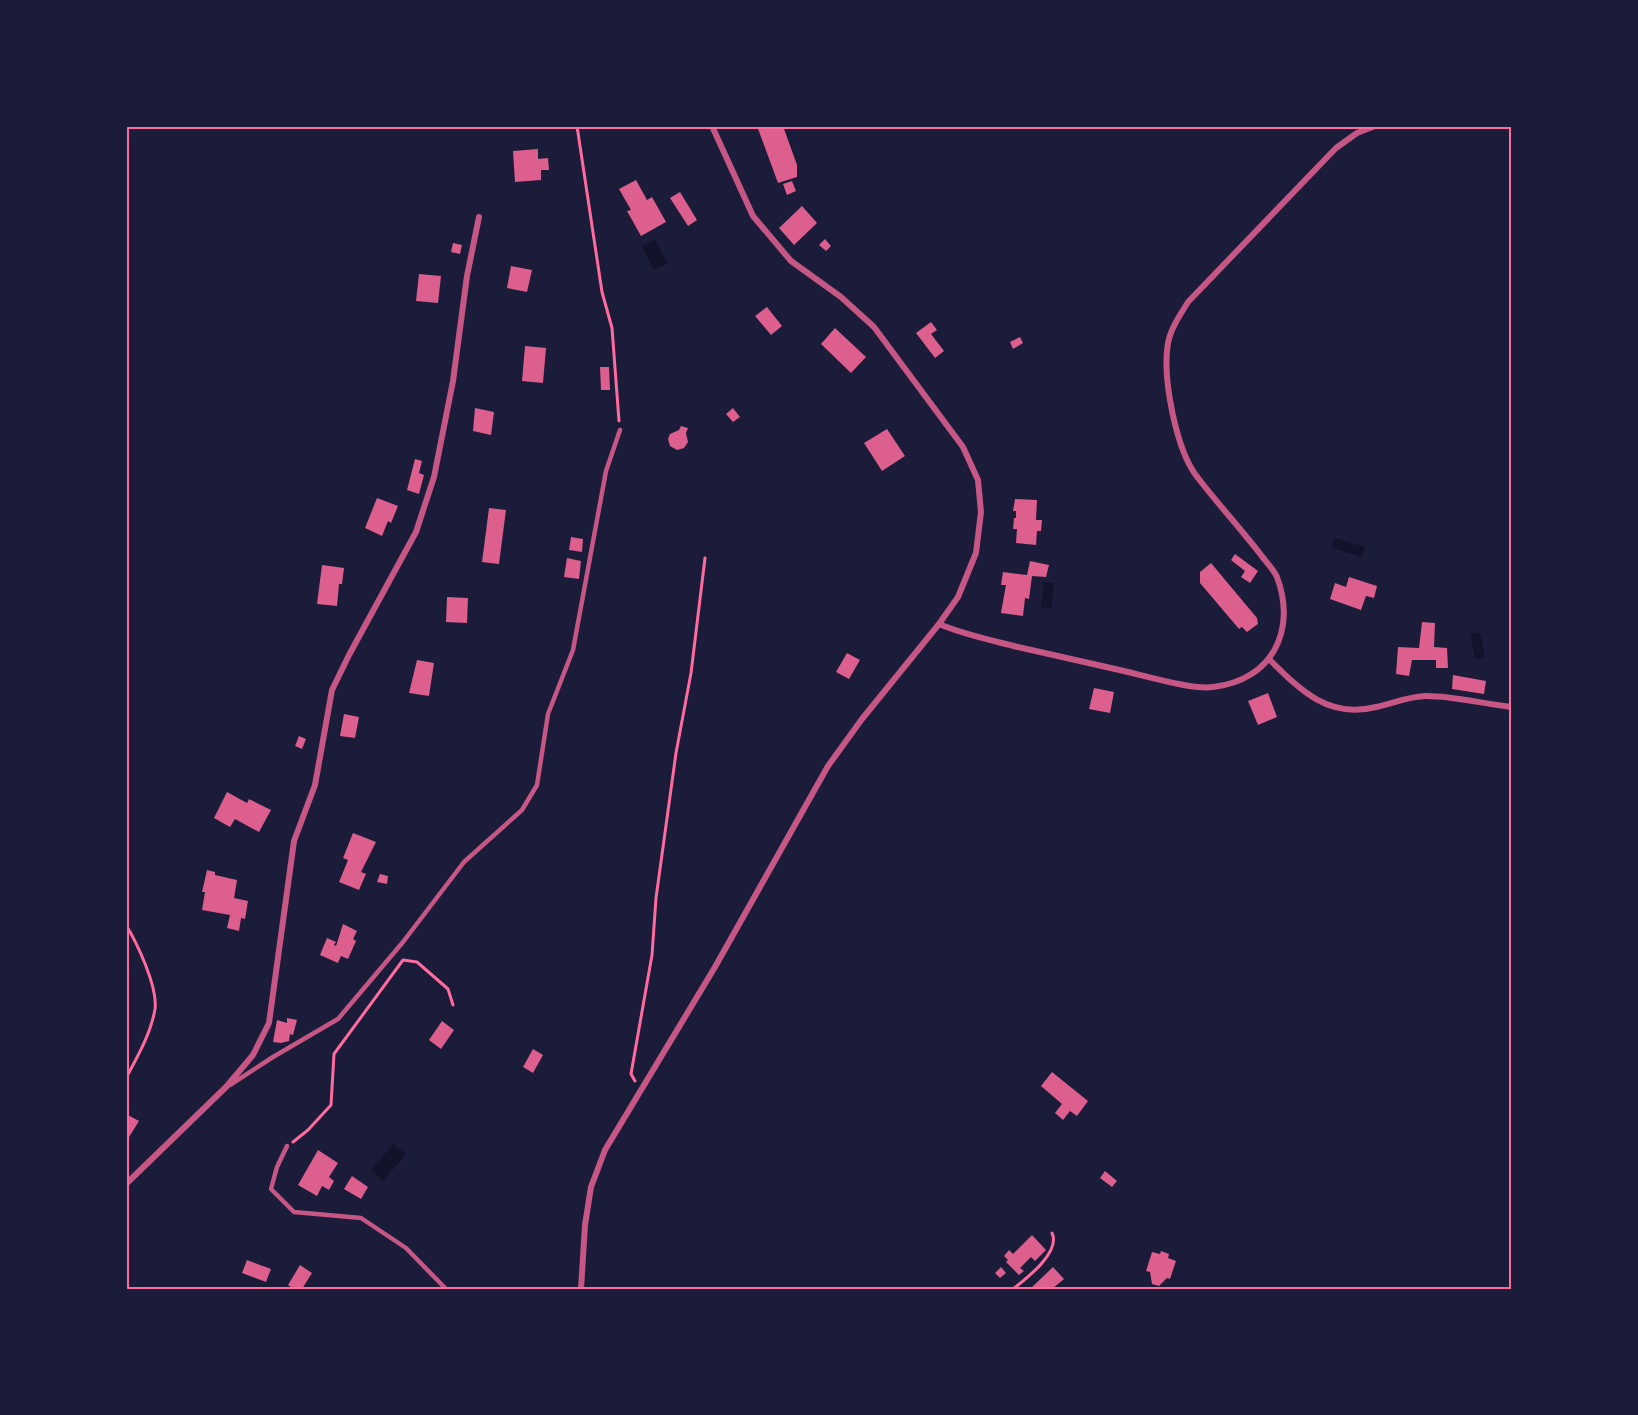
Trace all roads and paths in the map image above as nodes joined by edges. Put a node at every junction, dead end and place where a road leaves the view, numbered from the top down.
1 (577, 126) edge
2 (712, 126) edge
3 (1375, 126) edge
4 (479, 217) dead end
5 (620, 430) joint
6 (705, 558) dead end
7 (939, 624) junction
8 (1270, 660) junction
9 (1512, 707) edge
10 (126, 925) edge
11 (453, 1005) dead end
12 (126, 1078) edge
13 (226, 1087) junction
14 (639, 1091) junction
15 (287, 1146) joint
16 (126, 1184) edge
17 (1052, 1233) dead end
18 (446, 1289) edge
19 (581, 1289) edge
20 (1013, 1289) edge

1 - 5 path
2 - 7 street
3 - 8 street
4 - 13 street
5 - 13 lane
6 - 14 path
7 - 8 street
7 - 14 street
8 - 9 street
10 - 12 path
11 - 15 path
13 - 16 street
14 - 19 street
15 - 18 lane
17 - 20 path

